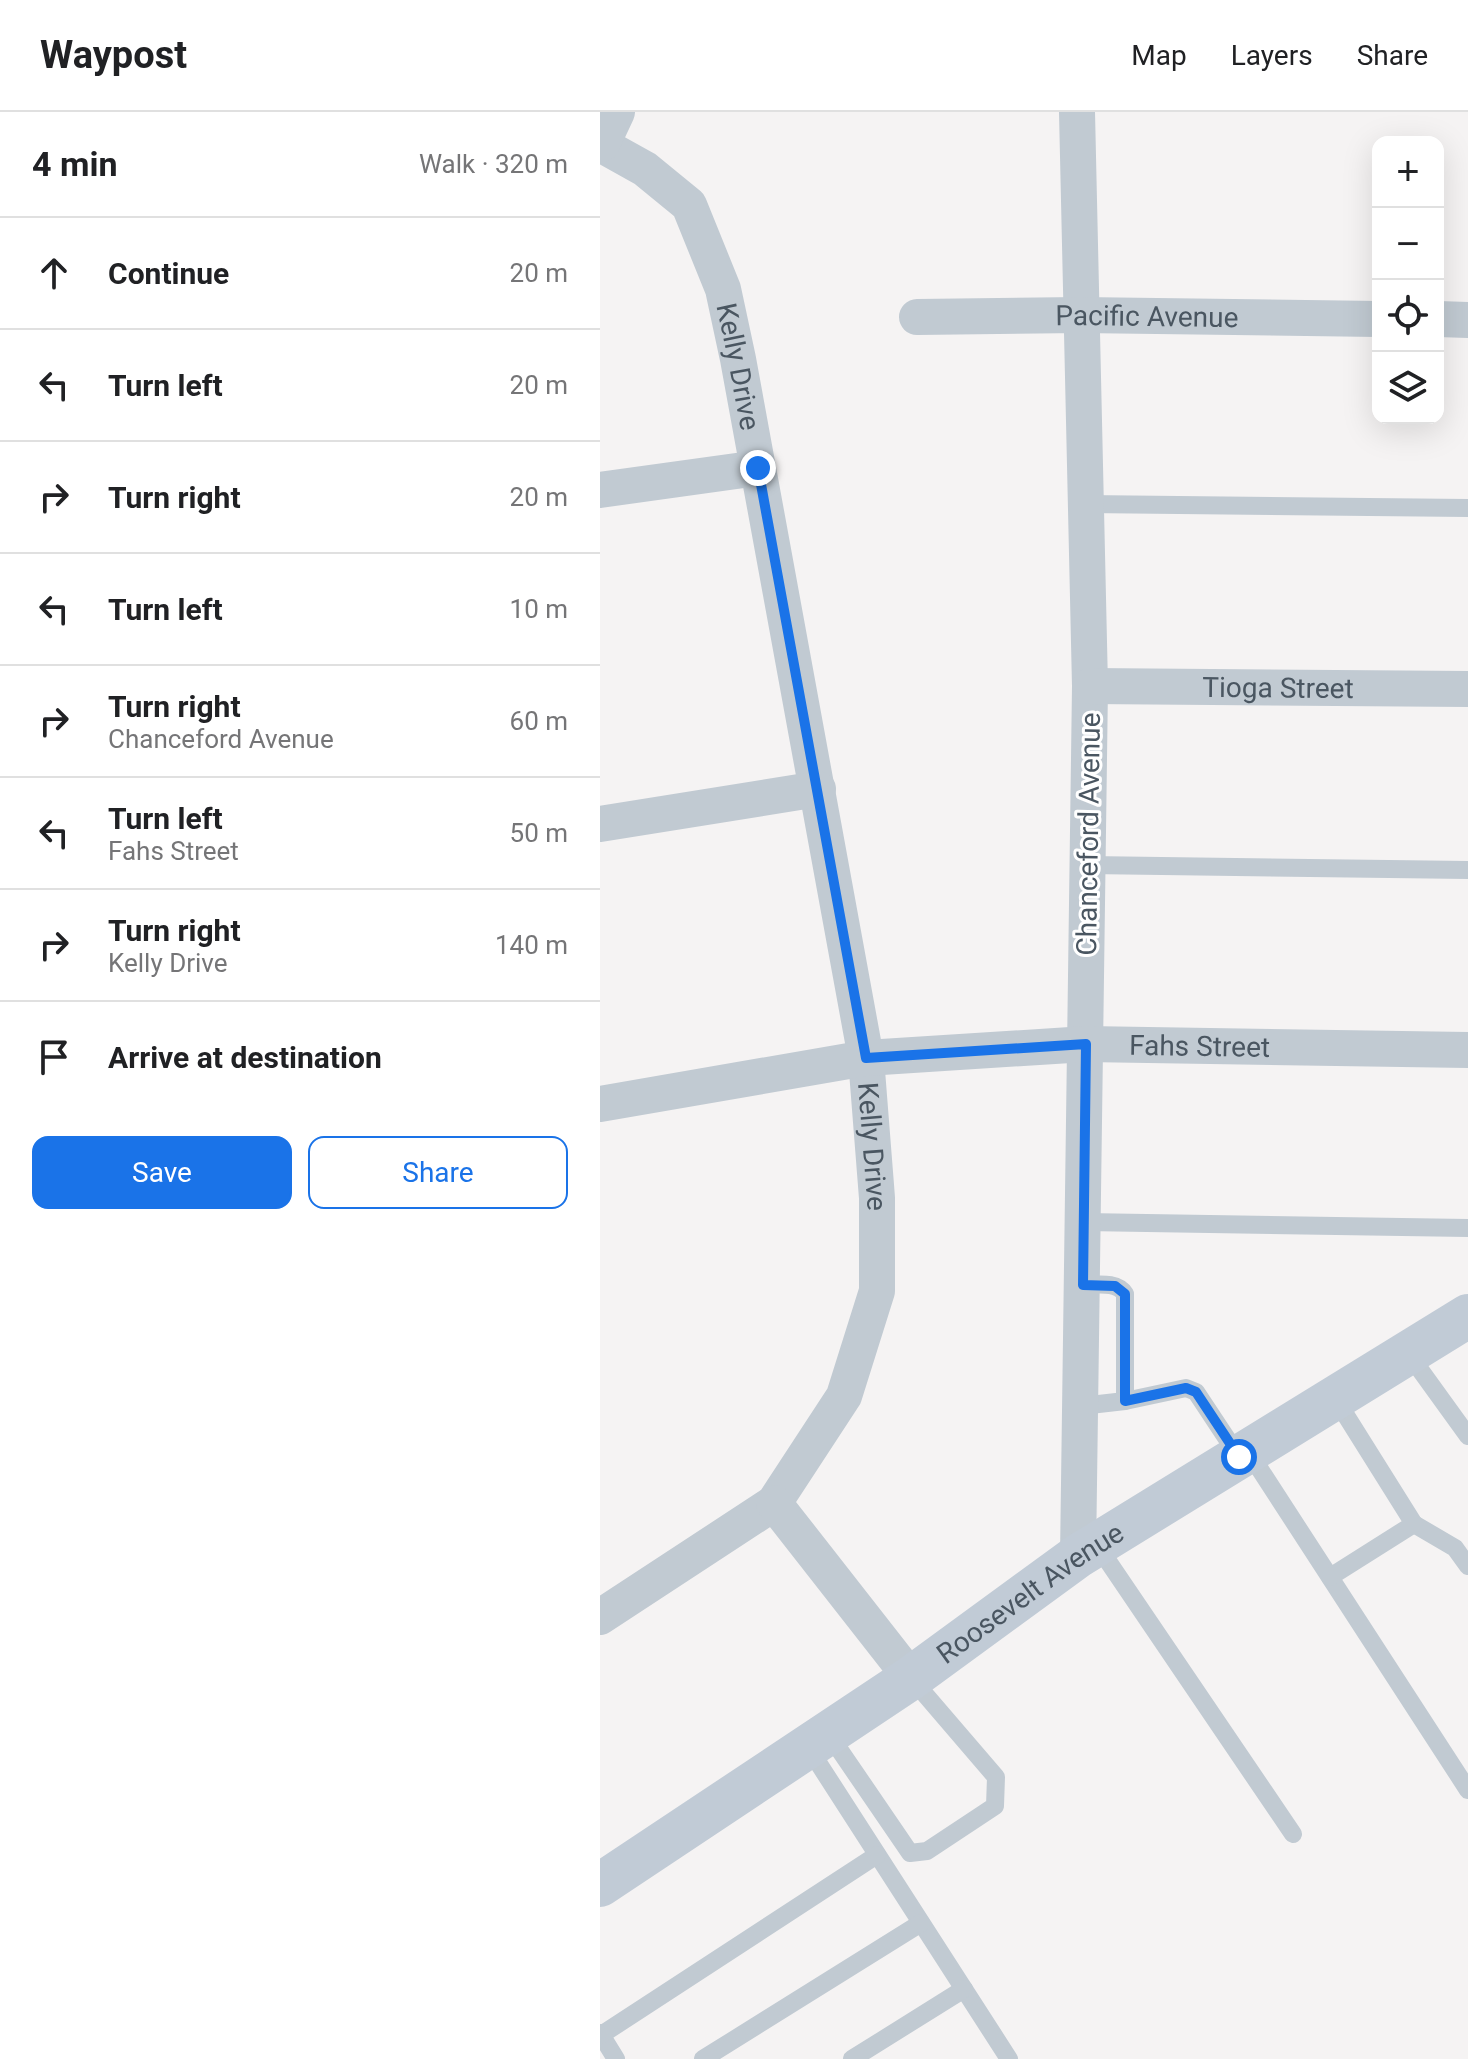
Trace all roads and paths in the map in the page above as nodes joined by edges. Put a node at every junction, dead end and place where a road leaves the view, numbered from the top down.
1 (617, 112) edge
2 (1077, 112) edge
3 (601, 144) edge
4 (1080, 315) junction
5 (917, 317) dead end
6 (1372, 319) edge
7 (1444, 319) edge
8 (1468, 320) edge
9 (758, 468) junction
10 (600, 490) edge
11 (1085, 504) junction
12 (1468, 508) edge
13 (1090, 686) junction
14 (1468, 689) edge
15 (818, 789) junction
16 (600, 824) edge
17 (1088, 865) junction
18 (1468, 870) edge
19 (1086, 1044) junction
20 (1468, 1050) edge
21 (866, 1058) junction
22 (600, 1104) edge
23 (1084, 1222) junction
24 (1468, 1228) edge
25 (1083, 1285) junction
26 (1468, 1316) edge
27 (1408, 1353) junction
28 (1335, 1398) junction
29 (1125, 1401) junction
30 (1081, 1406) junction
31 (1468, 1436) edge
32 (1243, 1454) junction
33 (774, 1503) junction
34 (1414, 1524) junction
35 (1087, 1550) junction
36 (1468, 1566) edge
37 (1330, 1577) junction
38 (600, 1617) edge
39 (911, 1678) junction
40 (818, 1740) junction
41 (1468, 1790) edge
42 (1293, 1834) dead end
43 (877, 1855) junction
44 (600, 1885) edge
45 (921, 1923) junction
46 (964, 1989) junction
47 (600, 2034) edge
48 (616, 2059) edge
49 (703, 2059) edge
50 (852, 2059) edge
51 (1009, 2059) edge

1 - 3 street
2 - 4 street, Chanceford Avenue
3 - 9 street, Kelly Drive
4 - 5 street, Pacific Avenue
4 - 6 street, Pacific Avenue
4 - 11 street, Chanceford Avenue
7 - 8 street
9 - 10 street
9 - 15 street, Kelly Drive
11 - 12 lane
11 - 13 street, Chanceford Avenue
13 - 14 street, Tioga Street
13 - 17 street, Chanceford Avenue
15 - 16 street
15 - 21 street, Kelly Drive
17 - 18 lane
17 - 19 street, Chanceford Avenue
19 - 20 street, Fahs Street
19 - 21 street, Fahs Street
19 - 23 street, Chanceford Avenue
21 - 22 street, Fahs Street
21 - 33 street, Kelly Drive
23 - 24 lane
23 - 25 street, Chanceford Avenue
25 - 29 lane
25 - 30 street, Chanceford Avenue
26 - 27 main road, Roosevelt Avenue
27 - 28 main road, Roosevelt Avenue
27 - 31 lane
28 - 32 main road, Roosevelt Avenue
28 - 34 lane
29 - 30 lane
29 - 32 lane
30 - 35 street, Chanceford Avenue
32 - 35 main road, Roosevelt Avenue
32 - 37 lane
33 - 38 street, Kelly Drive
33 - 39 street
34 - 36 lane
34 - 37 lane
35 - 39 main road, Roosevelt Avenue
35 - 42 lane
37 - 41 lane
39 - 40 main road, Roosevelt Avenue
39 - 40 lane
40 - 43 lane
40 - 44 main road, Roosevelt Avenue
43 - 45 lane
43 - 47 lane
45 - 46 lane
45 - 49 lane
46 - 50 lane
46 - 51 lane
47 - 48 lane

